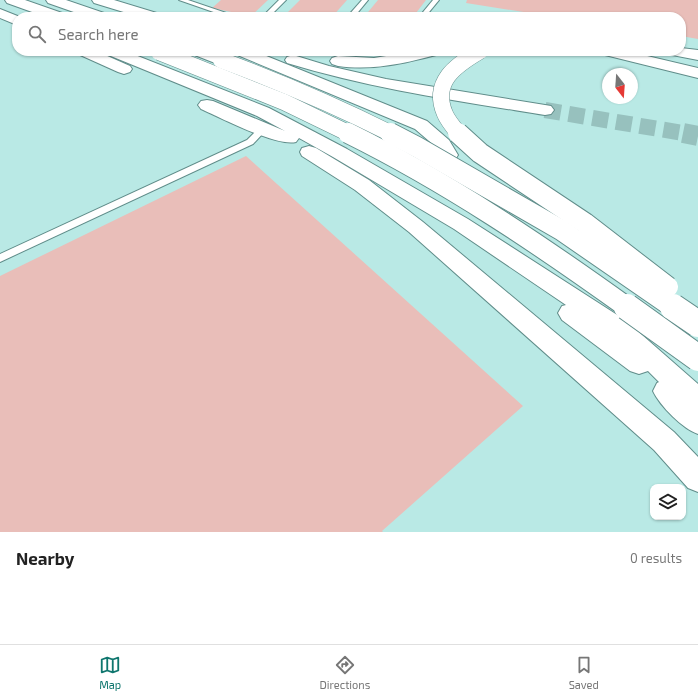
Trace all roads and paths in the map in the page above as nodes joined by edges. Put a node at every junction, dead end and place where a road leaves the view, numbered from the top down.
1 (12, 0) edge
2 (53, 0) edge
3 (99, 0) edge
4 (182, 0) edge
5 (205, 0) edge
6 (283, 0) edge
7 (364, 0) edge
8 (436, 0) edge
9 (198, 6) junction
10 (0, 9) edge
11 (46, 12) edge
12 (88, 12) edge
13 (139, 12) edge
14 (218, 12) edge
15 (271, 12) edge
16 (354, 12) edge
17 (426, 12) edge
18 (0, 13) edge
19 (12, 14) edge
20 (12, 19) edge
21 (686, 53) edge
22 (698, 55) edge
23 (95, 56) edge
24 (123, 56) edge
25 (168, 56) edge
26 (210, 56) edge
27 (252, 56) edge
28 (283, 56) edge
29 (306, 56) edge
30 (412, 56) edge
31 (471, 56) edge
32 (627, 56) edge
33 (698, 73) edge
34 (545, 110) tunnel mouth
35 (274, 133) junction
36 (335, 150) junction
37 (373, 173) junction
38 (392, 184) junction
39 (0, 258) edge
40 (698, 312) edge
41 (698, 324) edge
42 (698, 358) edge
43 (698, 401) edge
44 (698, 422) edge
45 (698, 478) edge

1 - 11 highway
2 - 12 highway
3 - 13 highway
4 - 9 lane
5 - 9 lane
6 - 15 lane
7 - 16 lane
8 - 17 lane
9 - 14 lane
10 - 19 highway
18 - 20 highway
21 - 22 highway
23 - 35 highway
24 - 36 highway
25 - 42 highway, bridge
26 - 41 highway, bridge
27 - 37 highway
28 - 34 highway
29 - 30 highway
31 - 40 highway, bridge
32 - 33 highway
35 - 36 highway
35 - 39 lane
35 - 45 highway
36 - 37 highway
37 - 38 highway
38 - 43 highway
38 - 44 highway

